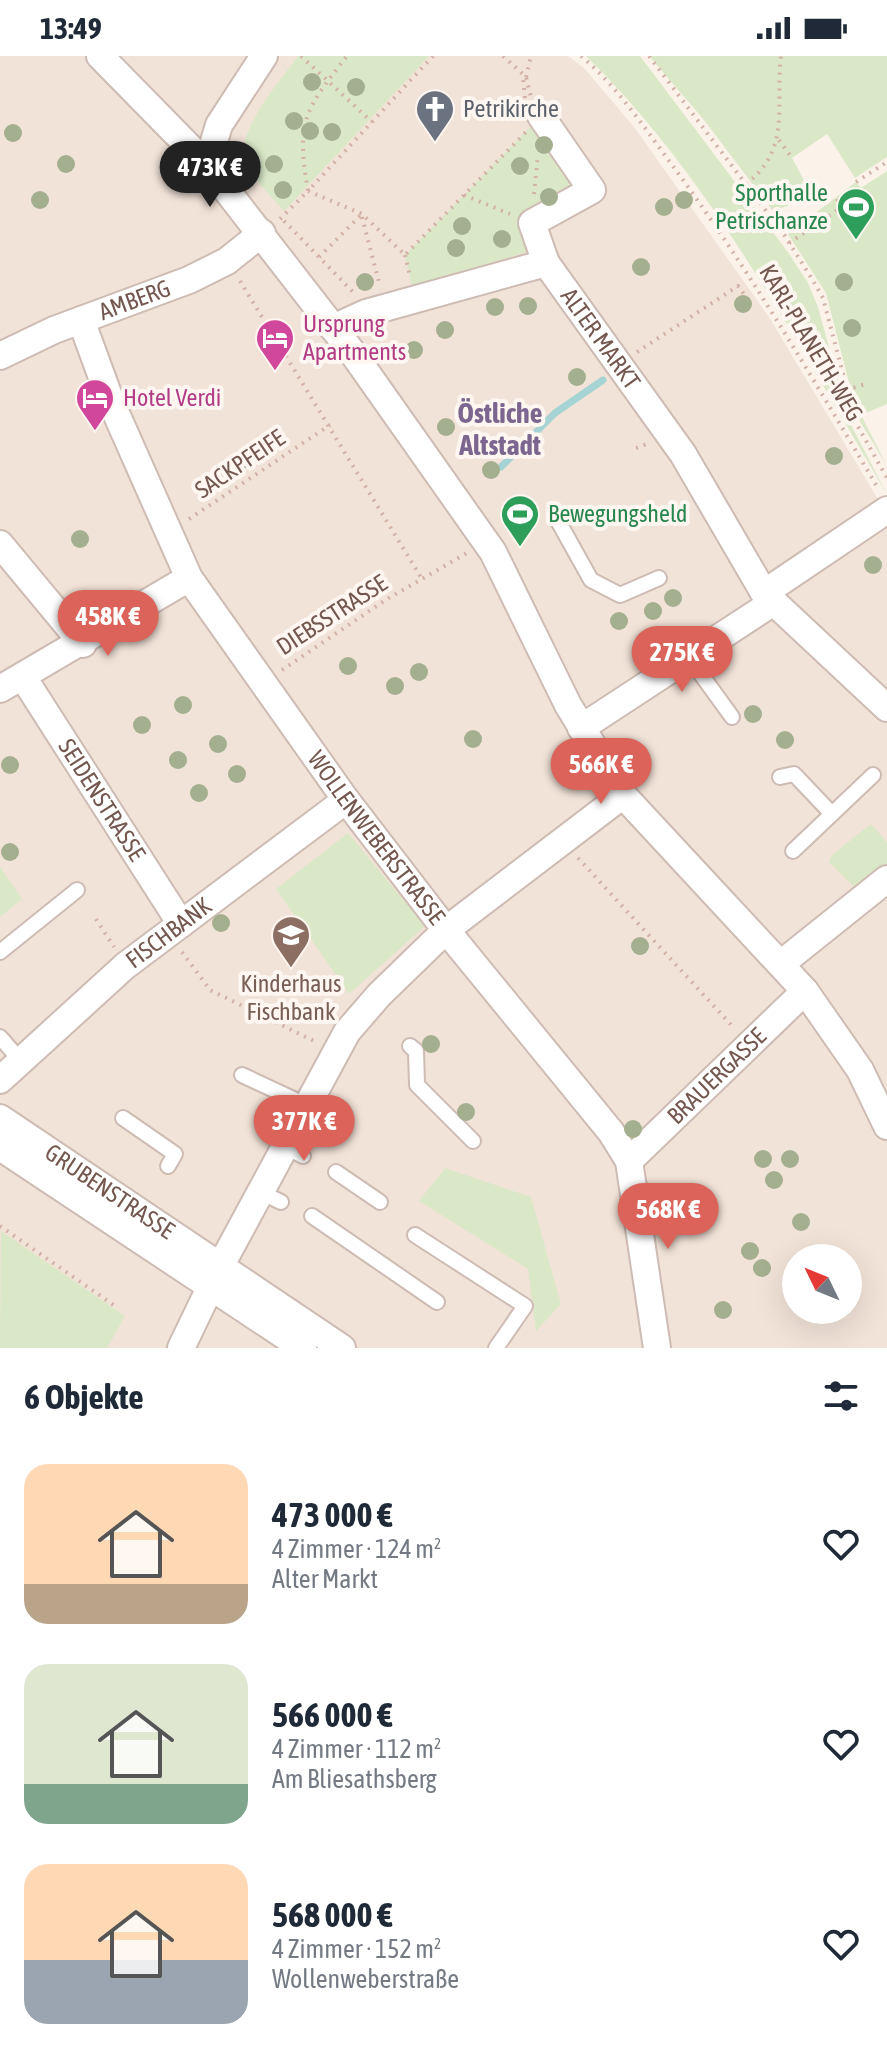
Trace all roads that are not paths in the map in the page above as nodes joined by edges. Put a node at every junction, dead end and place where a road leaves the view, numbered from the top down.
1 (100, 56) edge
2 (264, 56) edge
3 (541, 116) road end
4 (207, 165) junction
5 (274, 222) junction
6 (546, 263) junction
7 (81, 320) junction
8 (333, 328) junction
9 (0, 356) edge
10 (885, 503) edge
11 (557, 519) dead end
12 (0, 544) edge
13 (189, 578) junction
14 (659, 578) dead end
15 (768, 598) junction
16 (83, 644) junction
17 (690, 659) junction
18 (12, 683) edge
19 (887, 708) edge
20 (732, 717) dead end
21 (581, 728) junction
22 (873, 775) dead end
23 (780, 777) dead end
24 (623, 795) junction
25 (346, 800) junction
26 (832, 814) junction
27 (793, 851) dead end
28 (887, 879) edge
29 (77, 890) dead end
30 (174, 929) junction
31 (446, 930) junction
32 (0, 952) edge
33 (782, 963) junction
34 (805, 991) junction
35 (0, 1037) edge
36 (410, 1046) dead end
37 (20, 1060) junction
38 (242, 1075) dead end
39 (877, 1078) edge
40 (0, 1080) edge
41 (306, 1105) junction
42 (0, 1118) edge
43 (123, 1118) dead end
44 (887, 1126) edge
45 (473, 1141) dead end
46 (0, 1147) edge
47 (629, 1161) junction
48 (168, 1166) dead end
49 (336, 1172) dead end
50 (380, 1202) dead end
51 (312, 1216) dead end
52 (415, 1235) dead end
53 (215, 1276) junction
54 (437, 1302) dead end
55 (181, 1348) edge
56 (303, 1348) edge
57 (342, 1348) edge
58 (496, 1348) edge
59 (657, 1348) edge

1 - 4 street
2 - 4 street
3 - 6 street
4 - 5 street
5 - 7 street, AMBERG
5 - 8 street
6 - 8 street, ALTER MARKT
6 - 15 street, ALTER MARKT
7 - 9 street, AMBERG
7 - 13 street, WOLLENWEBERSTRASSE
8 - 21 street
10 - 15 street
11 - 14 lane
12 - 16 street
13 - 16 street
13 - 25 street, WOLLENWEBERSTRASSE
15 - 17 street
15 - 19 street, ALTER MARKT
16 - 18 street
17 - 20 lane
17 - 21 street
18 - 30 street, SEIDENSTRASSE
21 - 24 street
22 - 26 lane
23 - 26 lane
24 - 31 street
24 - 33 street
25 - 30 street, FISCHBANK
25 - 31 street, WOLLENWEBERSTRASSE
26 - 27 lane
28 - 33 street
29 - 32 lane
30 - 37 street, FISCHBANK
31 - 41 street
31 - 47 street, WOLLENWEBERSTRASSE
33 - 34 street
34 - 39 street
34 - 47 street, BRAUERGASSE
35 - 37 lane
36 - 45 lane
37 - 40 street, FISCHBANK
38 - 41 lane
39 - 44 street
41 - 53 street
42 - 53 street, GRUBENSTRASSE
43 - 48 lane
46 - 53 street, GRUBENSTRASSE
47 - 59 street, WOLLENWEBERSTRASSE
49 - 50 lane
51 - 54 lane
52 - 58 lane
53 - 55 street
53 - 56 street, GRUBENSTRASSE
53 - 57 street, GRUBENSTRASSE

